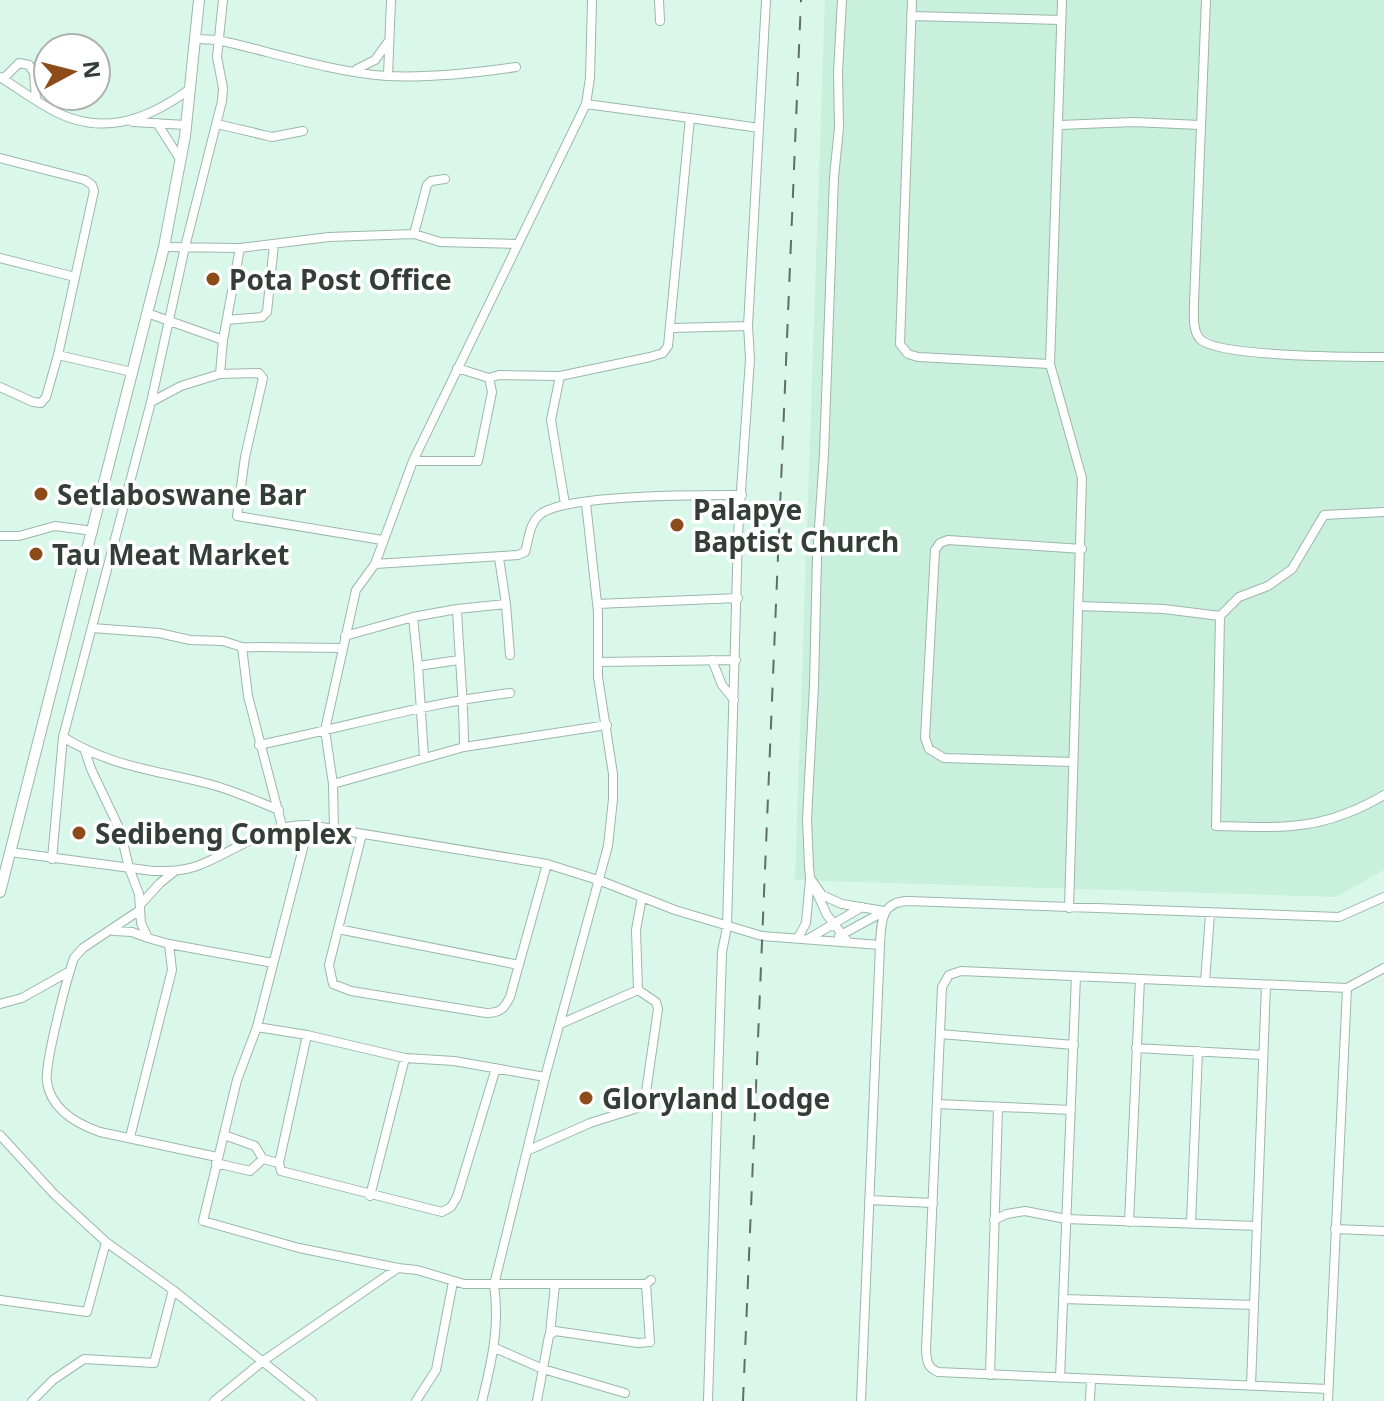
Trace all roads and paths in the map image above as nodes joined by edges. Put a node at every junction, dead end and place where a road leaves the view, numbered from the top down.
1 (199, 0) edge
2 (223, 0) edge
3 (391, 0) edge
4 (592, 0) edge
5 (659, 0) edge
6 (766, 0) edge
7 (842, 0) edge
8 (912, 0) edge
9 (1062, 0) edge
10 (1206, 0) edge
11 (911, 16) junction
12 (1061, 20) junction
13 (660, 21) dead end
14 (197, 39) junction
15 (389, 39) junction
16 (218, 40) junction
17 (516, 67) dead end
18 (32, 70) edge
19 (352, 70) junction
20 (388, 76) junction
21 (2, 78) edge
22 (191, 88) junction
23 (32, 97) edge
24 (586, 104) junction
25 (57, 112) edge
26 (690, 118) junction
27 (129, 122) junction
28 (157, 123) junction
29 (217, 124) junction
30 (186, 125) junction
31 (1060, 125) junction
32 (1200, 125) junction
33 (759, 128) junction
34 (303, 131) dead end
35 (0, 158) edge
36 (181, 159) junction
37 (445, 179) dead end
38 (414, 234) junction
39 (274, 244) junction
40 (516, 244) junction
41 (164, 247) junction
42 (185, 247) junction
43 (240, 248) junction
44 (0, 260) edge
45 (75, 277) junction
46 (147, 313) junction
47 (227, 320) junction
48 (168, 321) junction
49 (748, 326) junction
50 (672, 328) junction
51 (223, 340) junction
52 (58, 355) junction
53 (1384, 357) edge
54 (1050, 364) junction
55 (457, 368) junction
56 (132, 372) junction
57 (220, 374) junction
58 (560, 376) junction
59 (489, 378) junction
60 (0, 387) edge
61 (151, 402) junction
62 (413, 461) junction
63 (742, 495) junction
64 (586, 503) junction
65 (565, 504) junction
66 (1384, 512) edge
67 (93, 531) junction
68 (0, 536) edge
69 (382, 540) junction
70 (1082, 549) junction
71 (499, 558) junction
72 (375, 564) junction
73 (738, 598) junction
74 (506, 604) junction
75 (597, 604) junction
76 (1079, 606) junction
77 (457, 609) junction
78 (1220, 616) junction
79 (413, 617) junction
80 (92, 628) junction
81 (345, 636) junction
82 (242, 647) junction
83 (342, 648) junction
84 (510, 655) dead end
85 (459, 660) junction
86 (712, 660) junction
87 (736, 660) junction
88 (598, 662) junction
89 (418, 666) junction
90 (510, 693) dead end
91 (464, 698) junction
92 (734, 700) junction
93 (422, 706) junction
94 (607, 725) junction
95 (325, 730) junction
96 (63, 737) junction
97 (259, 745) junction
98 (464, 747) junction
99 (85, 751) junction
100 (424, 757) junction
101 (1073, 762) junction
102 (333, 784) junction
103 (1384, 795) edge
104 (279, 810) junction
105 (309, 825) junction
106 (282, 826) junction
107 (334, 829) junction
108 (362, 834) junction
109 (10, 852) junction
110 (52, 859) junction
111 (547, 864) junction
112 (129, 868) junction
113 (175, 871) junction
114 (601, 881) junction
115 (812, 882) junction
116 (0, 892) edge
117 (642, 897) junction
118 (1384, 897) edge
119 (863, 906) junction
120 (140, 907) junction
121 (1069, 908) junction
122 (884, 911) junction
123 (1210, 914) junction
124 (833, 924) junction
125 (727, 927) junction
126 (338, 929) junction
127 (113, 930) junction
128 (148, 938) junction
129 (803, 939) junction
130 (845, 939) junction
131 (169, 944) junction
132 (880, 945) junction
133 (273, 963) junction
134 (519, 965) junction
135 (1384, 968) edge
136 (70, 971) junction
137 (1076, 976) junction
138 (1140, 979) junction
139 (1205, 982) junction
140 (1266, 985) junction
141 (1347, 988) junction
142 (638, 990) junction
143 (0, 1004) edge
144 (560, 1024) junction
145 (257, 1027) junction
146 (940, 1034) junction
147 (307, 1035) junction
148 (1074, 1045) junction
149 (1136, 1048) junction
150 (1198, 1051) junction
151 (1263, 1055) junction
152 (405, 1058) junction
153 (496, 1068) junction
154 (545, 1077) junction
155 (937, 1104) junction
156 (998, 1107) junction
157 (1071, 1110) junction
158 (0, 1135) edge
159 (224, 1135) junction
160 (130, 1137) junction
161 (529, 1150) junction
162 (263, 1159) junction
163 (216, 1160) junction
164 (279, 1163) junction
165 (370, 1196) junction
166 (869, 1200) junction
167 (933, 1203) junction
168 (1066, 1219) junction
169 (994, 1220) junction
170 (1129, 1222) junction
171 (1191, 1223) junction
172 (1257, 1226) junction
173 (1335, 1229) junction
174 (1384, 1231) edge
175 (106, 1242) junction
176 (398, 1268) junction
177 (453, 1282) junction
178 (555, 1284) junction
179 (494, 1285) junction
180 (173, 1290) junction
181 (1063, 1299) junction
182 (0, 1300) edge
183 (1254, 1305) junction
184 (550, 1334) junction
185 (495, 1348) junction
186 (263, 1361) junction
187 (543, 1369) junction
188 (990, 1375) junction
189 (1060, 1378) junction
190 (1091, 1379) junction
191 (1251, 1386) junction
192 (1328, 1389) junction
193 (625, 1393) dead end
194 (32, 1401) edge
195 (214, 1401) edge
196 (312, 1401) edge
197 (416, 1401) edge
198 (482, 1401) edge
199 (537, 1401) edge
200 (708, 1401) edge
201 (861, 1401) edge
202 (1090, 1401) edge
203 (1328, 1401) edge

1 - 14 street
2 - 16 street
3 - 15 street
4 - 24 street
5 - 13 street
6 - 33 street
7 - 115 street
8 - 11 street
9 - 12 street
10 - 32 street
11 - 12 street
11 - 54 street
12 - 31 street
14 - 16 street
14 - 22 street
15 - 19 street
15 - 20 street
16 - 19 street
16 - 29 street
17 - 20 street
18 - 21 street
19 - 20 street
21 - 23 street
22 - 27 street
22 - 30 street
24 - 26 street
24 - 40 street
25 - 27 street
26 - 33 street
26 - 50 street
27 - 28 street
28 - 30 street
28 - 36 street
29 - 34 street
29 - 42 street
30 - 36 street
31 - 32 street
31 - 54 street
32 - 53 street
33 - 49 street
35 - 45 street
36 - 41 street
37 - 38 street
38 - 39 street
38 - 40 street
39 - 43 street
39 - 47 street
40 - 55 street
41 - 42 street
41 - 46 street
42 - 43 street
42 - 48 street
43 - 47 street
44 - 45 street
45 - 52 street
46 - 48 street
46 - 56 street
47 - 51 street
48 - 51 street
48 - 61 street
49 - 50 street
49 - 63 street
50 - 58 street
51 - 57 street
52 - 56 street
52 - 60 street
54 - 70 street
55 - 59 street
55 - 62 street
56 - 67 street
57 - 61 street
57 - 69 street
58 - 59 street
58 - 65 street
59 - 62 street
61 - 80 street
62 - 69 street
63 - 64 street
63 - 73 street
64 - 65 street
64 - 75 street
65 - 71 street
66 - 78 street
67 - 68 street
67 - 109 street
69 - 72 street
70 - 76 street
70 - 101 street
71 - 72 street
71 - 74 street
72 - 81 street
73 - 75 street
73 - 87 street
74 - 77 street
74 - 84 street
75 - 88 street
76 - 78 street
76 - 101 street
77 - 79 street
77 - 85 street
78 - 103 street
79 - 81 street
79 - 89 street
80 - 82 street
80 - 96 street
81 - 83 street
82 - 83 street
82 - 97 street
83 - 95 street
85 - 89 street
85 - 91 street
86 - 87 street
86 - 88 street
86 - 92 street
87 - 92 street
88 - 94 street
89 - 93 street
90 - 91 street
91 - 93 street
91 - 98 street
92 - 125 street
93 - 95 street
93 - 100 street
94 - 98 street
94 - 114 street
95 - 97 street
95 - 102 street
96 - 99 street
96 - 110 street
97 - 104 street
98 - 100 street
99 - 104 street
99 - 112 street
100 - 102 street
101 - 121 street
102 - 107 street
104 - 106 street
105 - 106 street
105 - 107 street
105 - 133 street
106 - 113 street
107 - 108 street
108 - 111 street
108 - 126 street
109 - 110 street
109 - 116 street
110 - 112 street
111 - 114 street
111 - 134 street
112 - 113 street
112 - 120 street
113 - 120 street
114 - 117 street
114 - 144 street
115 - 119 street
115 - 124 street
115 - 129 street
117 - 125 street
117 - 142 street
118 - 123 street
119 - 122 street
119 - 124 street
120 - 127 street
120 - 128 street
121 - 122 street
121 - 123 street
122 - 130 street
122 - 132 street
123 - 139 street
124 - 129 street
124 - 130 street
125 - 129 street
125 - 200 street
126 - 134 street
126 - 134 street
127 - 128 street
127 - 136 street
128 - 131 street
129 - 130 street
130 - 132 street
131 - 133 street
131 - 160 street
132 - 166 street
133 - 145 street
135 - 141 street
136 - 143 street
136 - 160 street
137 - 138 street
137 - 146 street
137 - 148 street
138 - 139 street
138 - 149 street
139 - 140 street
140 - 141 street
140 - 151 street
141 - 173 street
142 - 144 street
142 - 161 street
144 - 154 street
145 - 147 street
145 - 159 street
146 - 148 street
146 - 155 street
147 - 152 street
147 - 164 street
148 - 157 street
149 - 150 street
149 - 170 street
150 - 151 street
150 - 171 street
151 - 172 street
152 - 153 street
152 - 165 street
153 - 154 street
153 - 165 street
154 - 161 street
155 - 156 street
155 - 167 street
156 - 157 street
156 - 169 street
157 - 168 street
158 - 175 street
159 - 162 street
159 - 163 street
160 - 163 street
161 - 179 street
162 - 163 street
162 - 164 street
163 - 176 street
164 - 165 street
166 - 167 street
166 - 201 street
167 - 188 street
168 - 169 street
168 - 170 street
168 - 181 street
169 - 188 street
170 - 171 street
171 - 172 street
172 - 183 street
173 - 174 street
173 - 192 street
175 - 180 street
175 - 182 street
176 - 177 street
176 - 186 street
177 - 179 street
177 - 197 street
178 - 179 street
178 - 184 street
178 - 184 street
179 - 185 street
180 - 186 street
180 - 194 street
181 - 183 street
181 - 189 street
183 - 191 street
184 - 187 street
185 - 187 street
185 - 198 street
186 - 195 street
186 - 196 street
187 - 193 street
187 - 199 street
188 - 189 street
189 - 190 street
190 - 191 street
190 - 202 street
191 - 192 street
192 - 203 street

